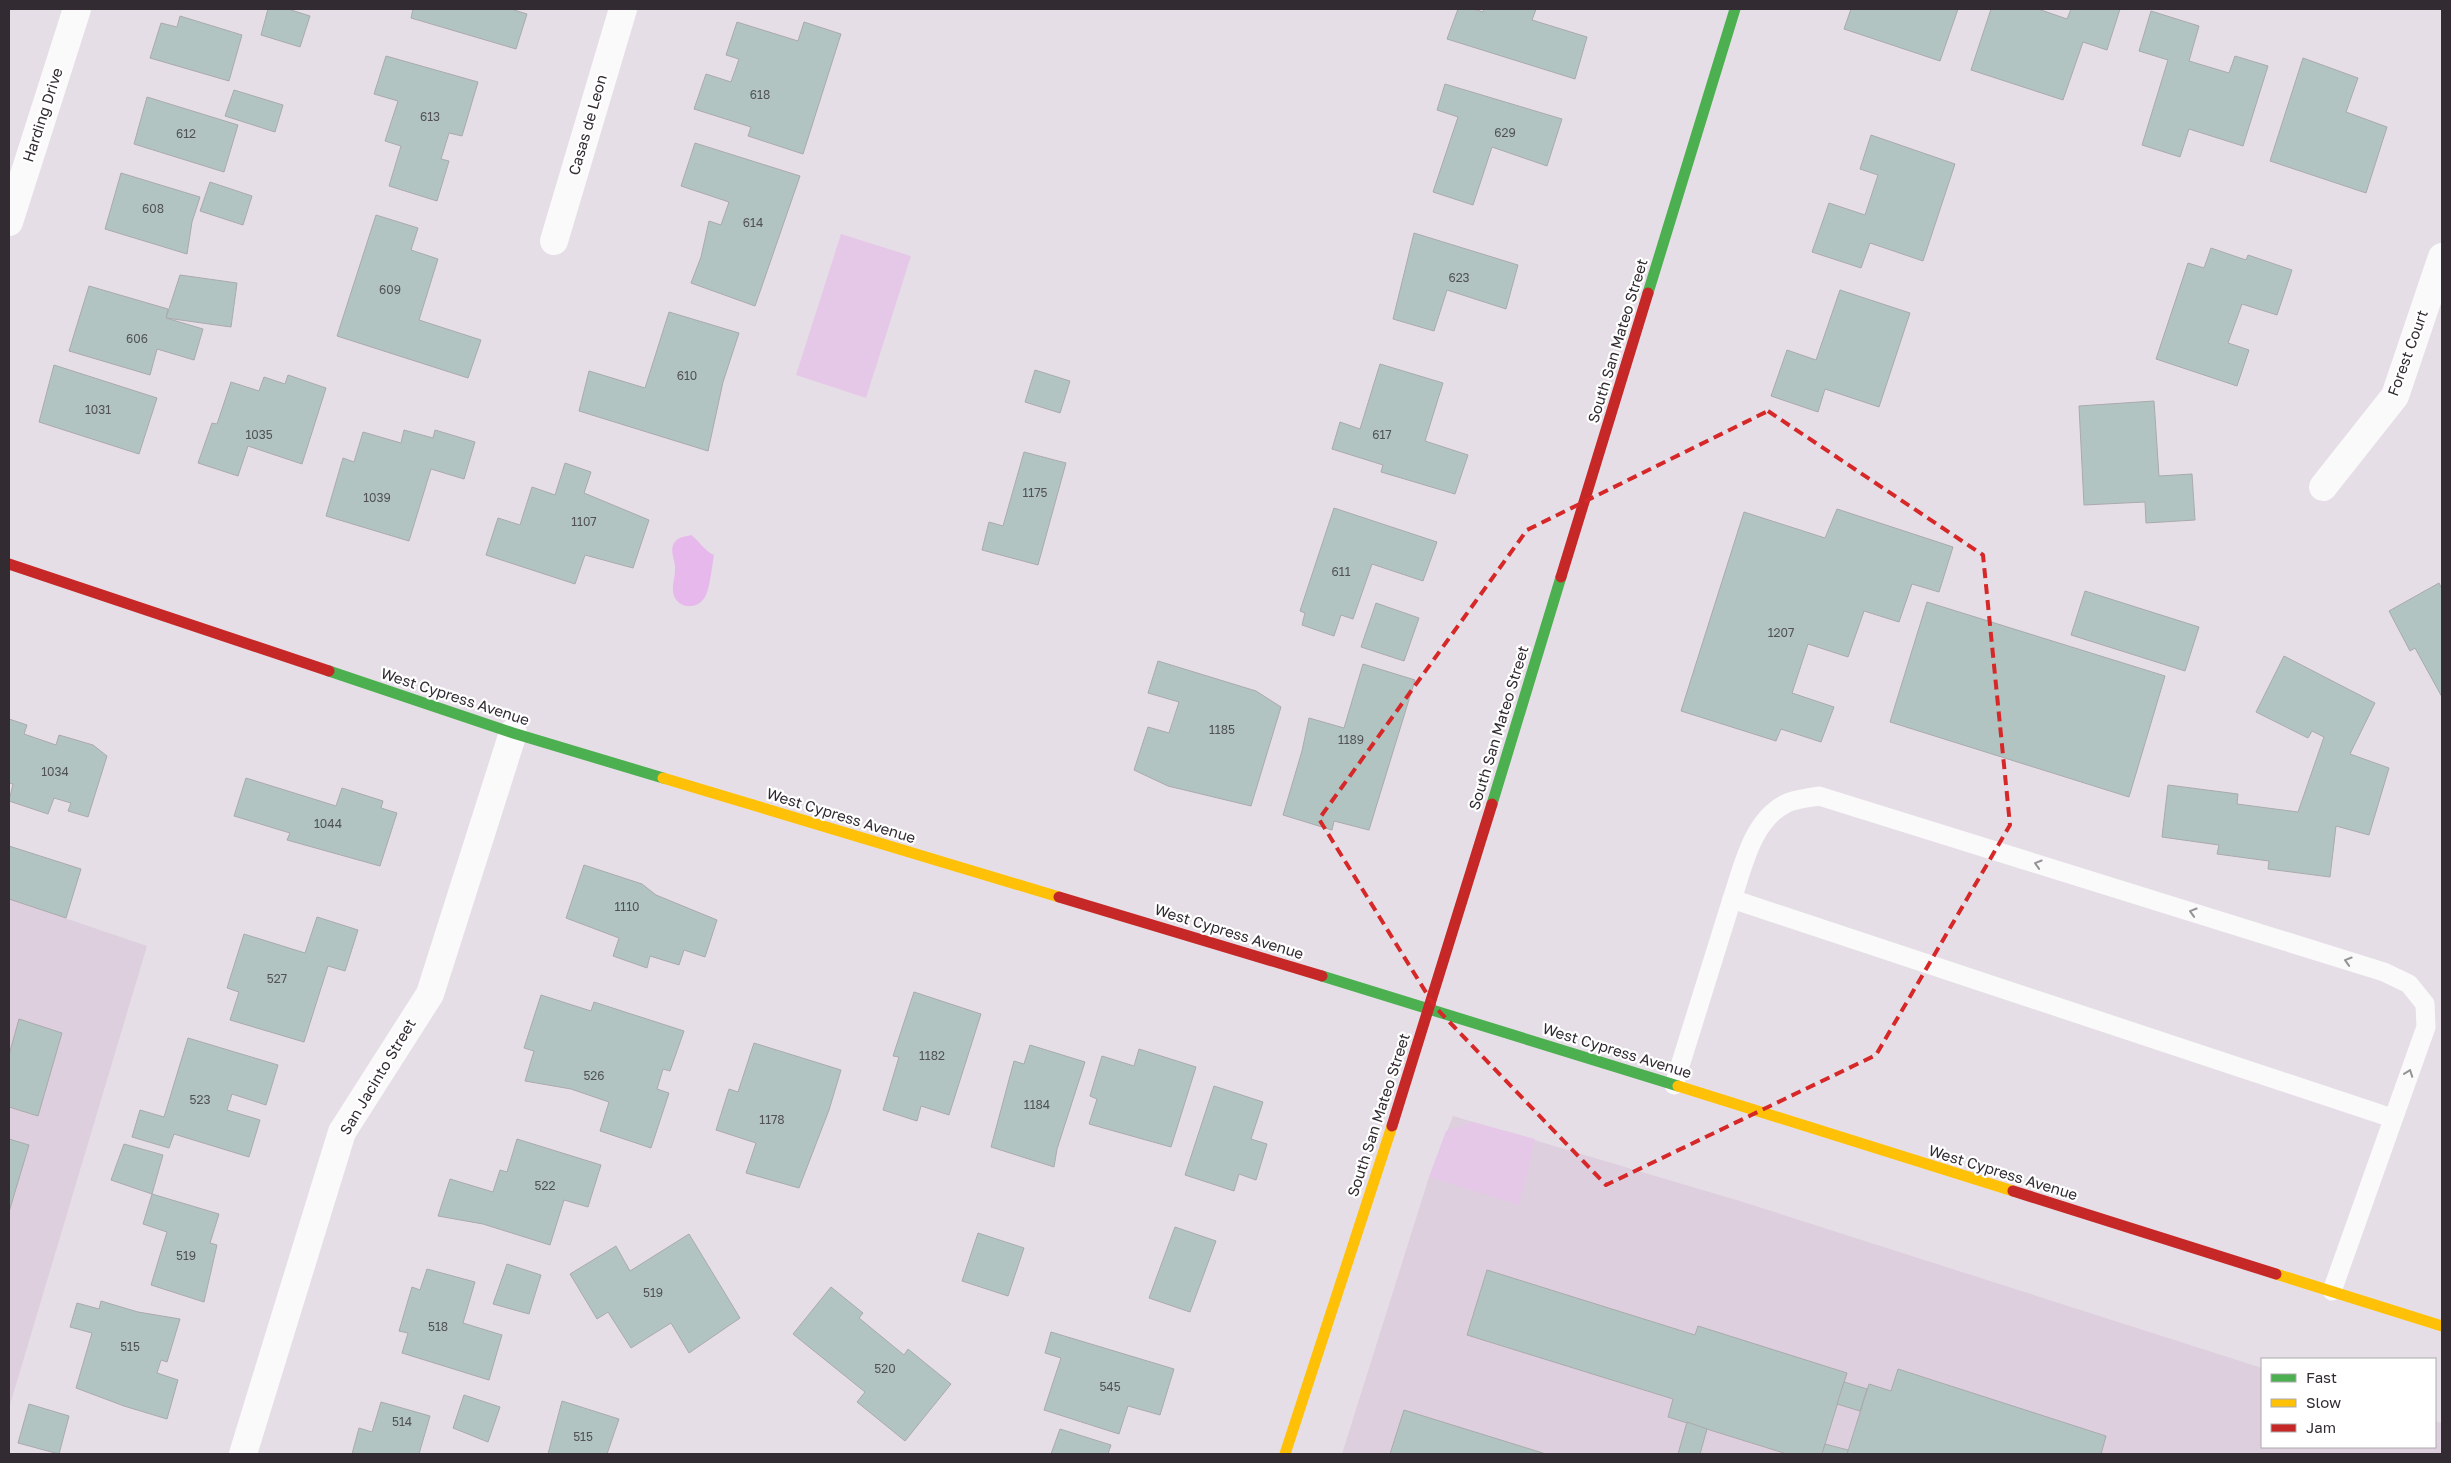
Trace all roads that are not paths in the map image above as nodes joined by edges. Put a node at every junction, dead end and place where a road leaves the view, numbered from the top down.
1 (77, 9) edge
2 (623, 9) edge
3 (1735, 9) edge
4 (9, 222) edge
5 (554, 241) dead end
6 (2442, 257) edge
7 (2322, 487) dead end
8 (9, 564) edge
9 (513, 732) junction
10 (1732, 899) junction
11 (1430, 1008) junction
12 (1674, 1085) junction
13 (2392, 1118) junction
14 (2332, 1291) junction
15 (2442, 1326) edge
16 (243, 1454) edge
17 (1285, 1454) edge

1 - 4 street, Harding Drive
2 - 5 street, Casas de Leon
3 - 11 main road, South San Mateo Street
6 - 7 street, Forest Court
8 - 9 main road, West Cypress Avenue
9 - 11 main road, West Cypress Avenue
9 - 16 street, San Jacinto Street
10 - 12 lane
10 - 13 lane
13 -> 10 lane
11 - 12 main road, West Cypress Avenue
11 - 17 main road, South San Mateo Street
12 - 14 main road, West Cypress Avenue
13 - 14 lane
14 - 15 main road, West Cypress Avenue

